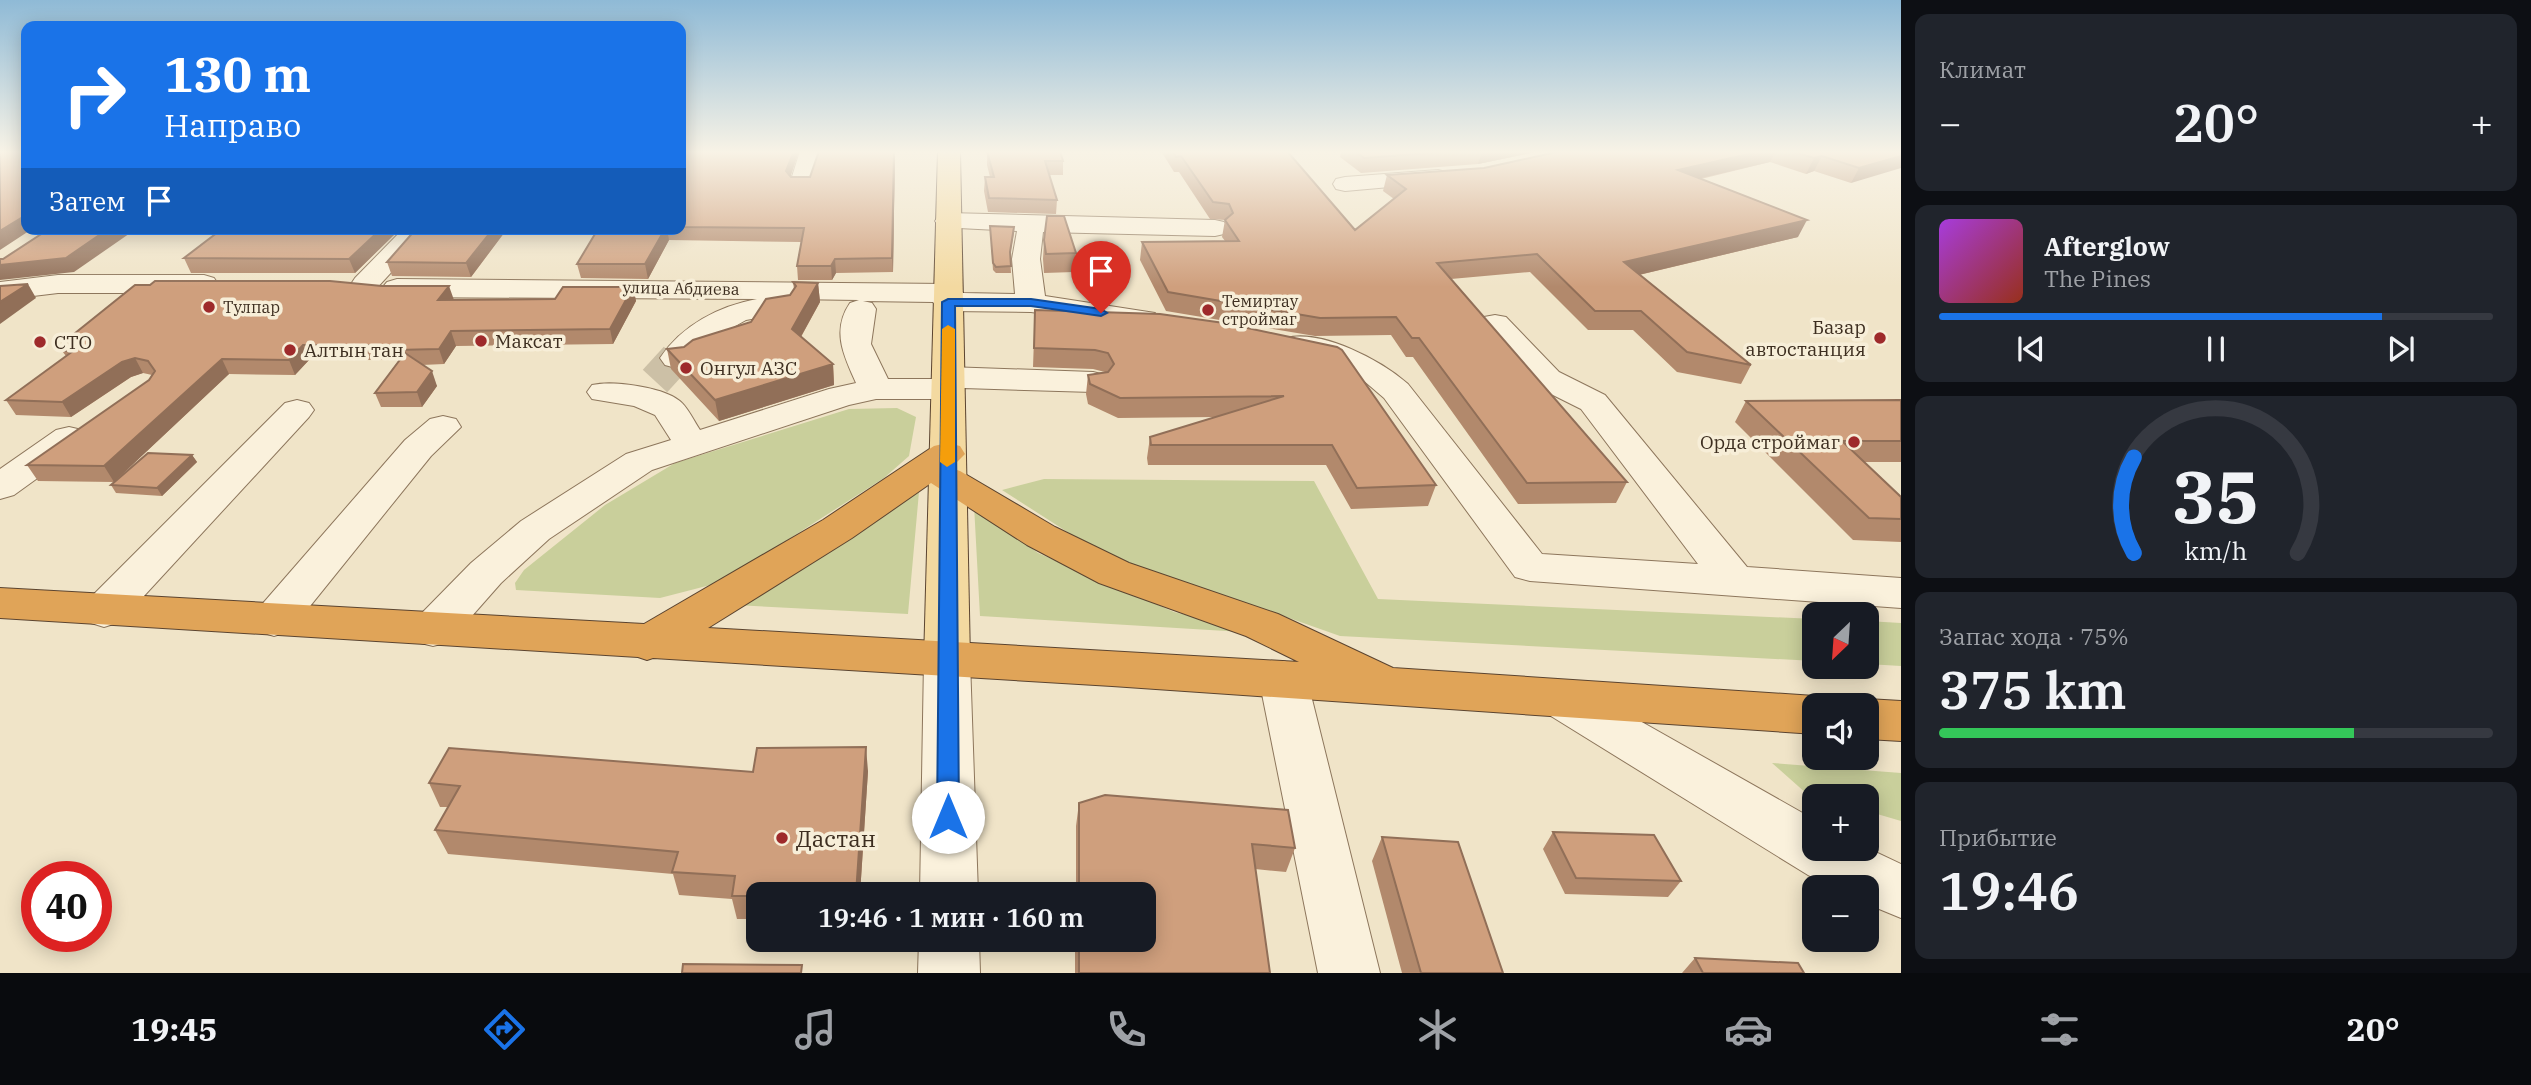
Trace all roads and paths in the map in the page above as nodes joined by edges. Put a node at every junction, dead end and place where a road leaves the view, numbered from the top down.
1 (948, 196) edge
2 (948, 221) junction
3 (1038, 223) junction
4 (1215, 228) edge
5 (411, 235) edge
6 (225, 283) edge
7 (0, 291) edge
8 (948, 302) junction
9 (1031, 303) junction
10 (861, 309) junction
11 (1179, 324) edge
12 (1495, 324) dead end
13 (1269, 339) edge
14 (662, 365) junction
15 (1093, 382) edge
16 (948, 383) junction
17 (876, 389) junction
18 (604, 392) dead end
19 (298, 410) dead end
20 (101, 416) edge
21 (443, 427) dead end
22 (691, 443) junction
23 (947, 467) junction
24 (0, 488) edge
25 (1735, 582) junction
26 (1901, 593) edge
27 (0, 603) edge
28 (104, 611) junction
29 (274, 620) junction
30 (433, 629) junction
31 (647, 642) junction
32 (947, 661) junction
33 (1283, 679) junction
34 (1395, 688) junction
35 (1563, 699) junction
36 (1802, 714) edge
37 (1879, 720) edge
38 (1901, 721) edge
39 (949, 882) edge
40 (1901, 892) edge
41 (949, 952) edge
42 (949, 973) edge
43 (1349, 973) edge

1 - 2 main road
2 - 3 street
2 - 8 main road
3 - 4 street
3 - 9 street
5 - 8 street, улица Абдиева
6 - 7 street
8 - 9 street
8 - 10 street
8 - 16 main road
9 - 11 street
10 - 14 street
10 - 17 street
12 - 25 street
13 - 25 street
14 - 18 street
14 - 22 street
15 - 16 street
16 - 17 street
16 - 23 main road
17 - 22 street
19 - 28 street
20 - 24 street
21 - 29 street
22 - 30 street
23 - 31 highway
23 - 32 main road
23 - 34 highway
25 - 26 street
27 - 28 highway
28 - 29 highway
29 - 30 highway
30 - 31 highway
31 - 32 highway
32 - 33 highway
32 - 39 street
33 - 34 highway
33 - 43 street
34 - 35 highway
35 - 36 highway
35 - 40 street
37 - 38 highway
41 - 42 street

